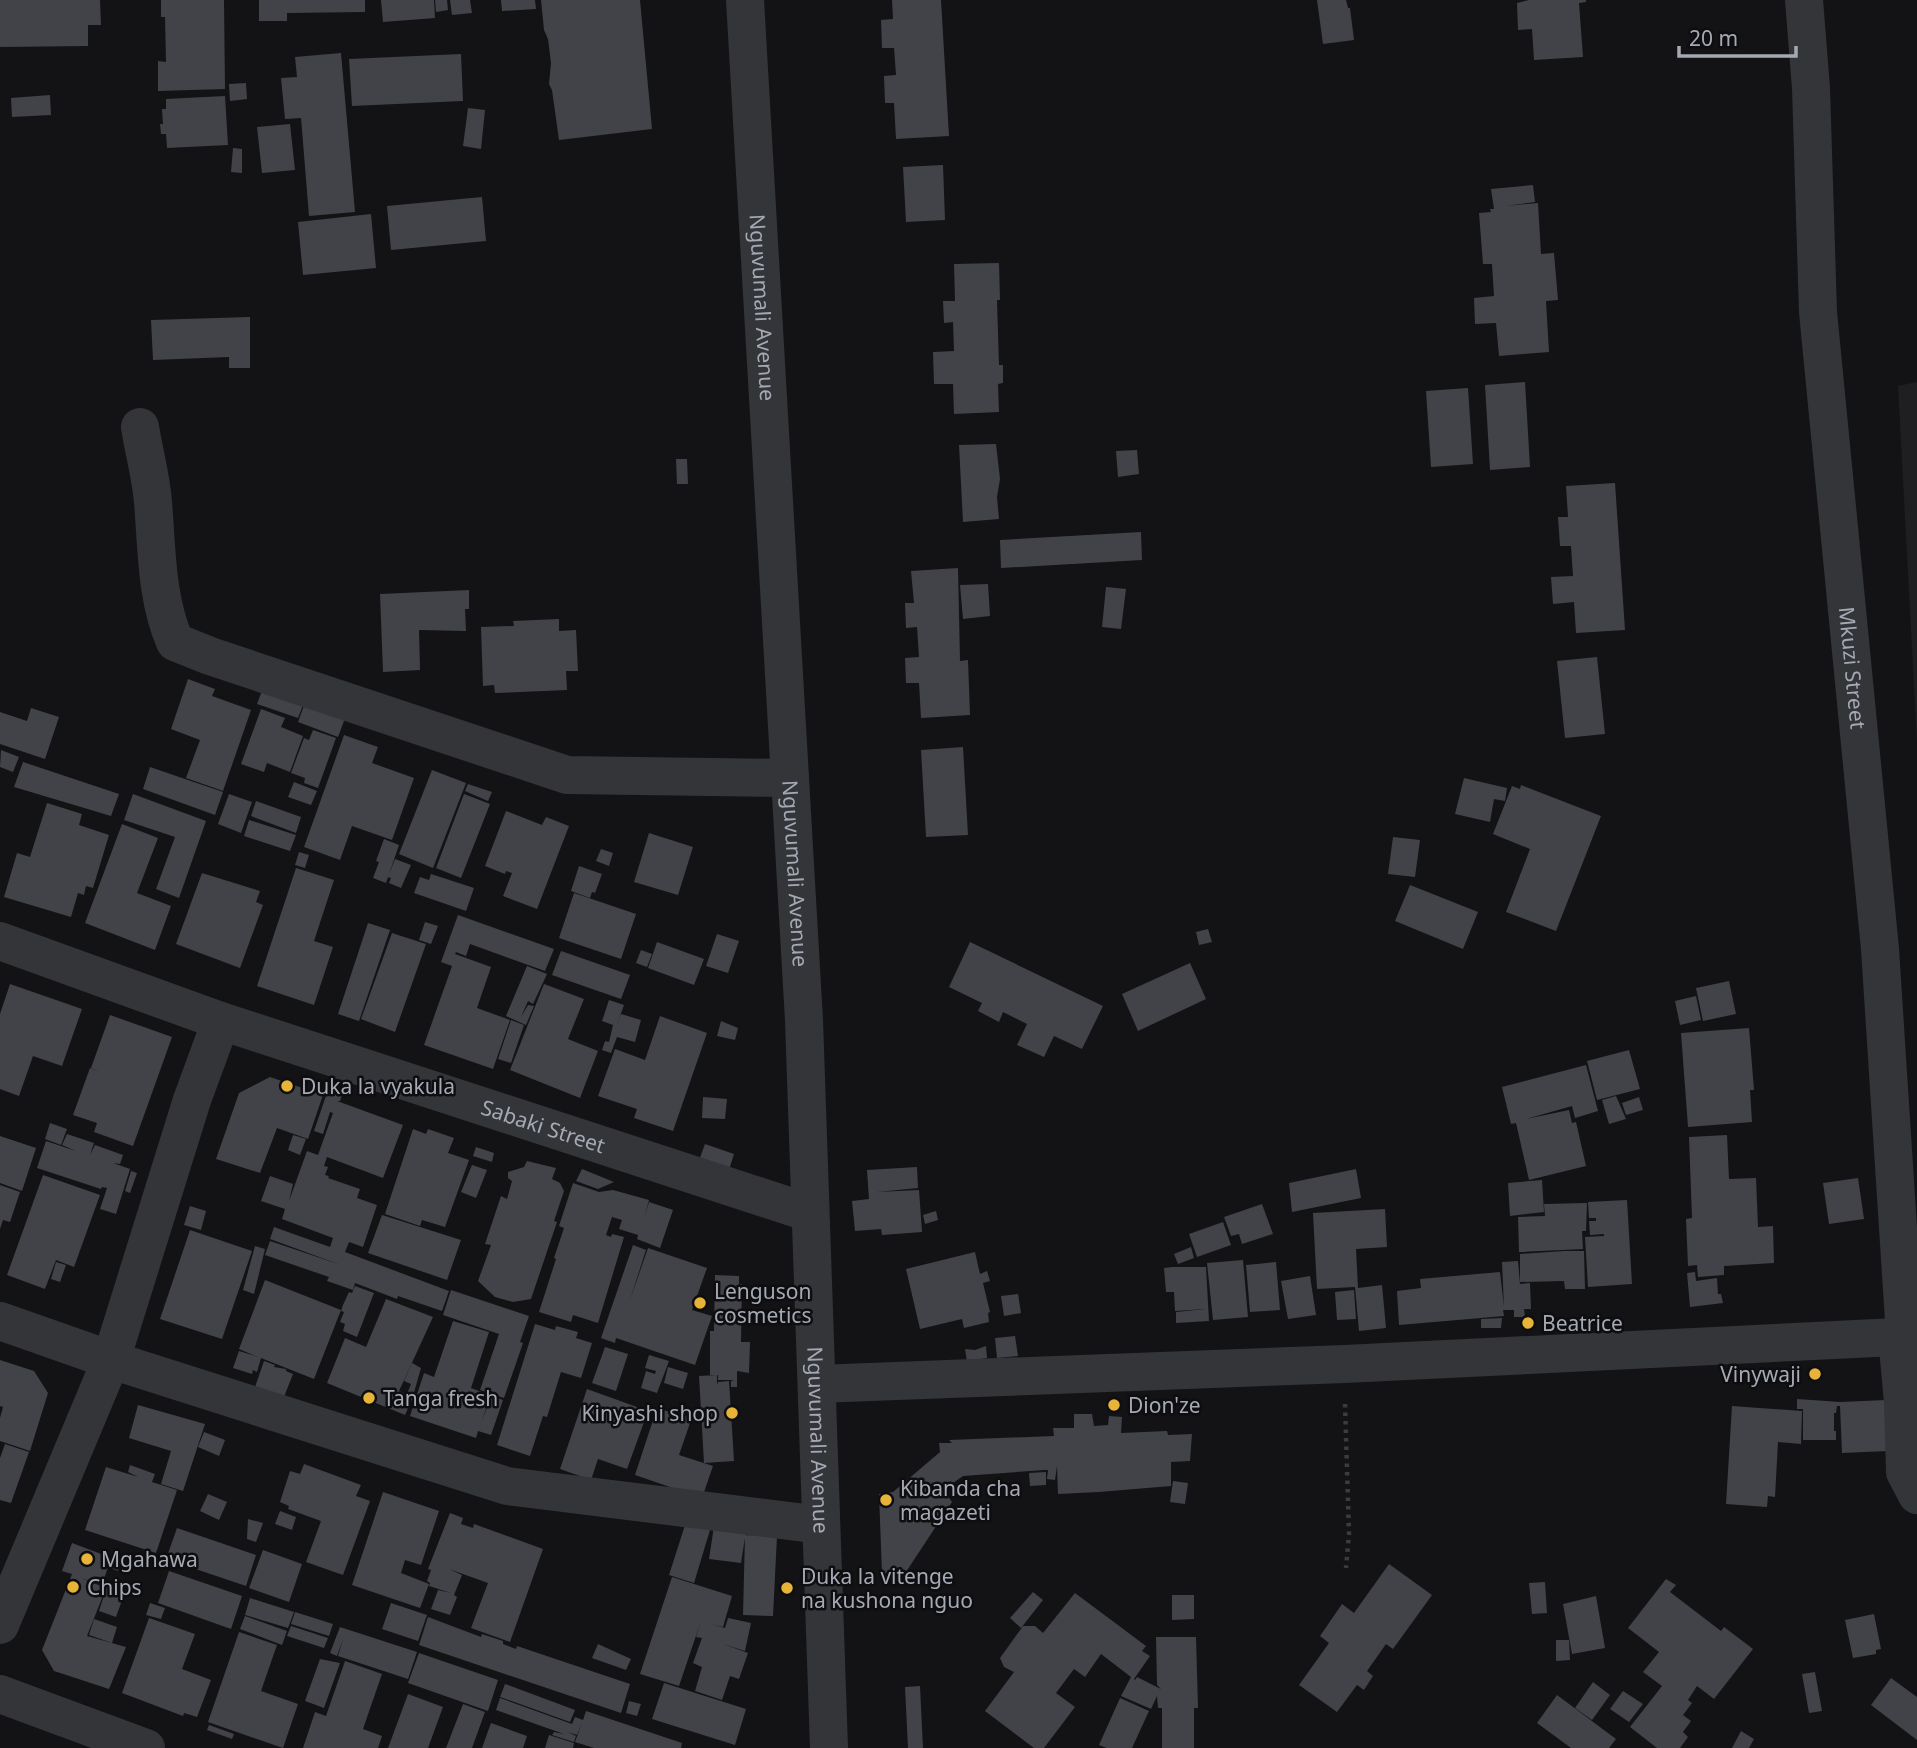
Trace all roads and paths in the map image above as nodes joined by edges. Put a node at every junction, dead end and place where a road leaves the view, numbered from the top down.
1 (746, 0) edge
2 (1804, 0) edge
3 (140, 427) dead end
4 (790, 778) junction
5 (0, 941) edge
6 (221, 1021) junction
7 (810, 1213) junction
8 (0, 1321) edge
9 (1907, 1336) edge
10 (111, 1360) junction
11 (1345, 1364) junction
12 (817, 1384) junction
13 (1917, 1495) edge
14 (821, 1525) junction
15 (1346, 1568) dead end
16 (0, 1625) edge
17 (0, 1694) edge
18 (146, 1748) edge
19 (830, 1748) edge

1 - 4 street, Nguvumali Avenue
2 - 9 street, Mkuzi Street
3 - 4 street
4 - 7 street, Nguvumali Avenue
5 - 6 street, Sabaki Street
6 - 7 street, Sabaki Street
6 - 10 street
7 - 12 street, Nguvumali Avenue
8 - 10 street
9 - 11 street
9 - 13 street, Mkuzi Street
10 - 14 street
10 - 16 street
11 - 12 street
11 - 15 path
12 - 14 street, Nguvumali Avenue
14 - 19 street, Nguvumali Avenue
17 - 18 street

